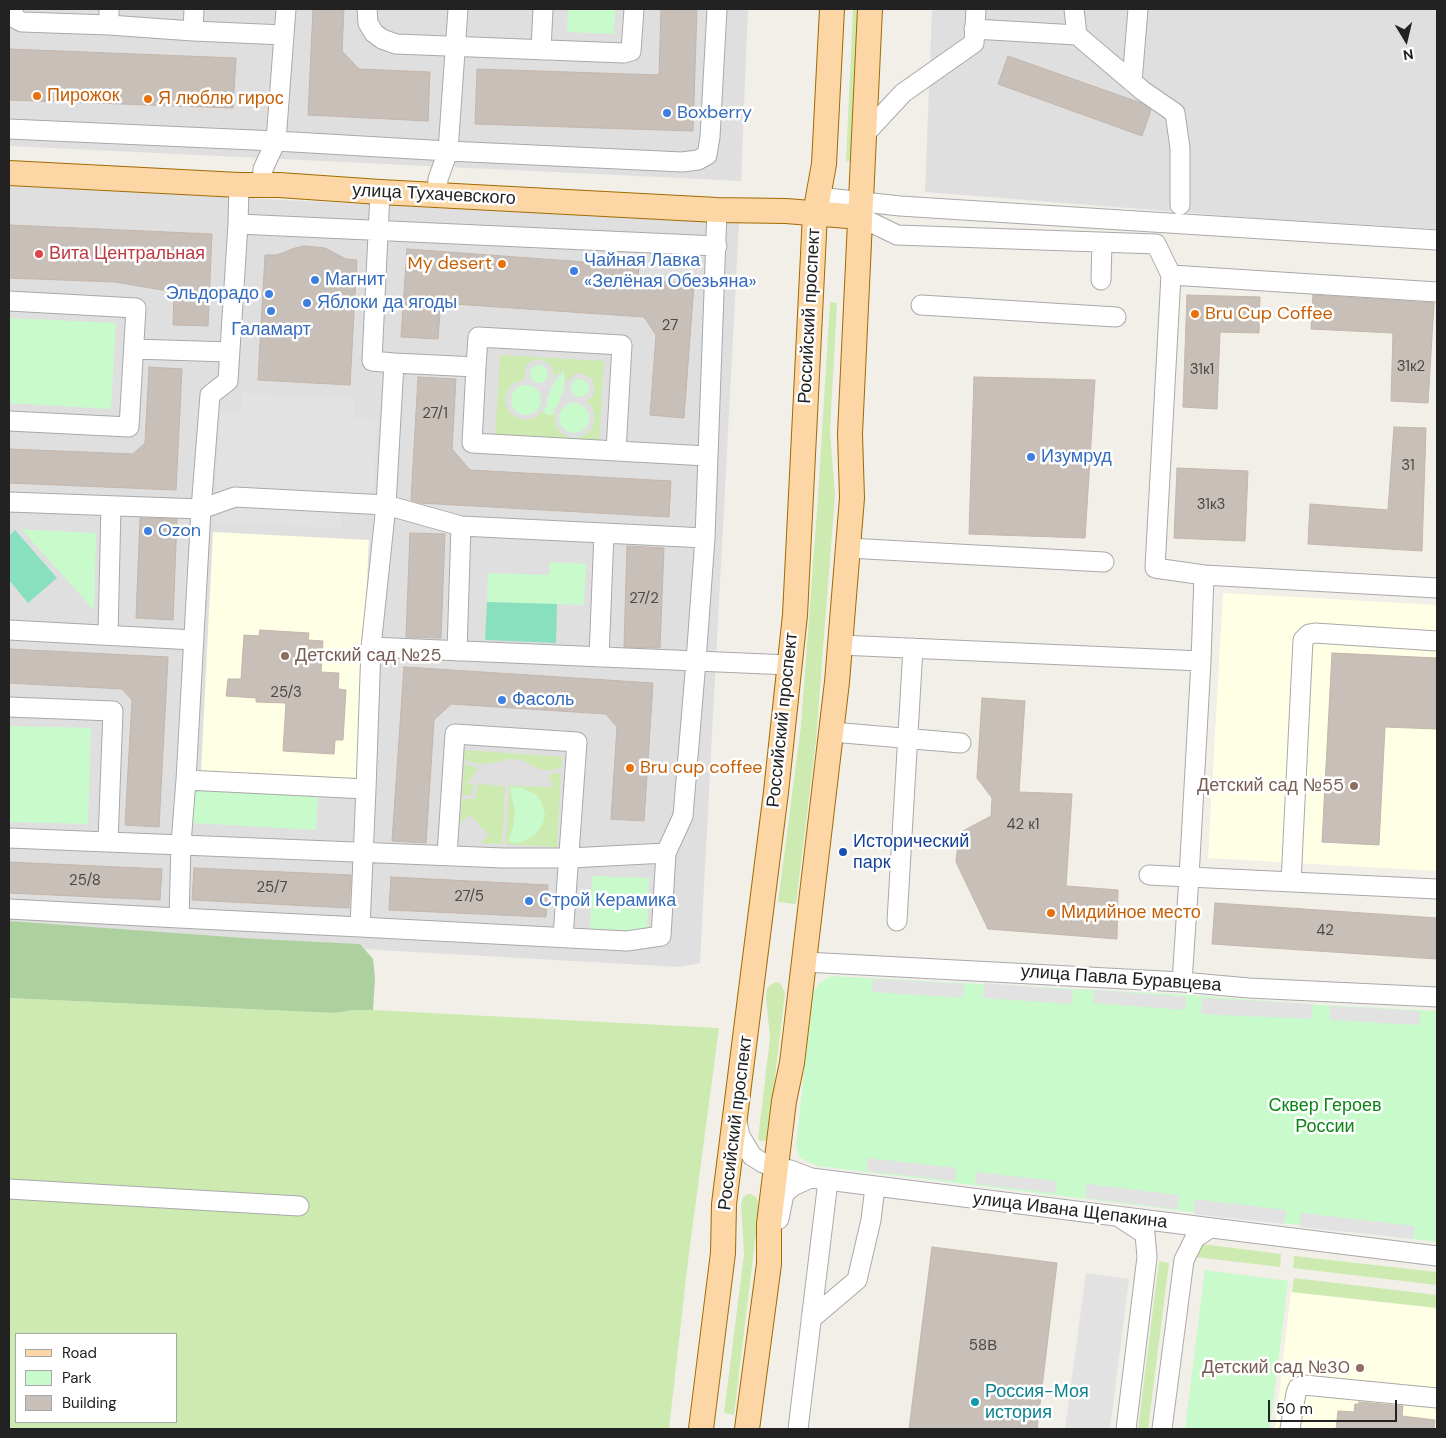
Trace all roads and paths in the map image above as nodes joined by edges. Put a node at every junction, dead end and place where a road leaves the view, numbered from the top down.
1 (13, 9) edge
2 (194, 9) edge
3 (286, 9) edge
4 (367, 9) edge
5 (458, 9) edge
6 (543, 9) edge
7 (634, 9) edge
8 (717, 9) edge
9 (832, 9) edge
10 (870, 9) edge
11 (976, 9) edge
12 (1074, 9) edge
13 (1138, 9) edge
14 (109, 17) edge
15 (974, 29) junction
16 (193, 31) junction
17 (284, 34) junction
18 (1077, 35) junction
19 (456, 48) junction
20 (541, 50) junction
21 (1132, 82) junction
22 (9, 129) edge
23 (864, 135) junction
24 (276, 141) junction
25 (448, 152) junction
26 (9, 173) edge
27 (250, 185) junction
28 (380, 192) junction
29 (437, 195) junction
30 (816, 205) junction
31 (1180, 205) dead end
32 (860, 209) junction
33 (718, 210) junction
34 (1158, 223) junction
35 (238, 224) junction
36 (379, 232) junction
37 (1437, 240) edge
38 (1102, 242) junction
39 (1156, 244) junction
40 (717, 246) junction
41 (1171, 275) junction
42 (1101, 280) dead end
43 (1437, 292) edge
44 (9, 301) edge
45 (921, 305) dead end
46 (1116, 317) dead end
47 (134, 349) junction
48 (229, 352) junction
49 (394, 363) junction
50 (476, 367) junction
51 (9, 420) edge
52 (616, 451) junction
53 (707, 456) junction
54 (9, 502) edge
55 (386, 505) junction
56 (111, 506) junction
57 (201, 509) junction
58 (461, 526) junction
59 (604, 533) junction
60 (705, 538) junction
61 (848, 548) junction
62 (1104, 562) dead end
63 (1204, 575) junction
64 (1437, 588) edge
65 (9, 630) edge
66 (108, 635) junction
67 (194, 640) junction
68 (1437, 640) edge
69 (840, 645) junction
70 (371, 647) junction
71 (913, 648) junction
72 (457, 651) junction
73 (599, 657) junction
74 (696, 661) junction
75 (1201, 661) junction
76 (790, 665) junction
77 (9, 707) edge
78 (832, 732) junction
79 (908, 737) junction
80 (961, 743) dead end
81 (186, 780) junction
82 (366, 789) junction
83 (9, 838) edge
84 (108, 841) junction
85 (181, 844) junction
86 (364, 853) junction
87 (666, 853) junction
88 (447, 855) junction
89 (570, 858) junction
90 (1149, 875) dead end
91 (1189, 877) junction
92 (1290, 882) junction
93 (1437, 890) edge
94 (9, 909) edge
95 (179, 918) junction
96 (897, 921) dead end
97 (360, 927) junction
98 (563, 937) junction
99 (805, 962) junction
100 (1182, 982) junction
101 (1437, 997) edge
102 (736, 1115) junction
103 (776, 1168) junction
104 (819, 1179) junction
105 (875, 1187) junction
106 (9, 1189) edge
107 (299, 1206) dead end
108 (1119, 1217) junction
109 (1210, 1228) junction
110 (1437, 1256) edge
111 (769, 1264) junction
112 (811, 1319) junction
113 (1437, 1398) edge
114 (701, 1429) edge
115 (747, 1429) edge
116 (798, 1429) edge
117 (1126, 1429) edge
118 (1162, 1429) edge
119 (1290, 1429) edge

1 - 14 street
2 - 16 street
3 - 17 street
4 - 19 street
5 - 19 street
6 - 20 street
7 - 20 street
8 - 25 street
9 - 30 main road, Российский проспект
10 - 23 main road
11 - 15 street
12 - 18 street
13 - 21 street
14 - 16 street
15 - 18 street
15 - 23 street
16 - 17 street
17 - 24 street
18 - 21 street
19 - 20 street
19 - 25 street
21 - 31 street
22 - 24 street
23 - 32 main road
24 - 25 street
24 - 27 street
25 - 29 street
26 - 27 main road, улица Тухачевского
27 - 28 main road, улица Тухачевского
27 - 35 street
28 - 29 main road, улица Тухачевского
28 - 36 street
29 - 33 main road, улица Тухачевского
30 - 32 main road, улица Тухачевского
30 - 33 main road, улица Тухачевского
30 - 76 main road, Российский проспект
32 - 34 street
32 - 38 street
32 - 61 main road
33 - 40 street
34 - 37 street
34 - 39 street
35 - 36 street
35 - 48 street
36 - 40 street
36 - 49 street
38 - 39 street
38 - 42 street
39 - 41 street
40 - 53 street
41 - 43 street
41 - 63 street
44 - 47 street
45 - 46 street
47 - 48 street
47 - 51 street
48 - 57 street
49 - 50 street
49 - 55 street
50 - 52 street
50 - 52 street
52 - 53 street
53 - 60 street
54 - 56 street
55 - 57 street
55 - 58 street
55 - 70 street
56 - 57 street
56 - 66 street
57 - 67 street
58 - 59 street
58 - 72 street
59 - 60 street
59 - 73 street
60 - 74 street
61 - 62 street
61 - 69 main road
63 - 64 street
63 - 75 street
65 - 66 street
66 - 67 street
67 - 81 street
68 - 92 street
69 - 71 street
69 - 78 main road
70 - 72 street
70 - 82 street
71 - 75 street
71 - 79 street
72 - 73 street
73 - 74 street
74 - 76 street
74 - 87 street
75 - 91 street
76 - 102 main road, Российский проспект
77 - 84 street
78 - 79 street
78 - 99 main road
79 - 80 street
79 - 96 street
81 - 82 street
81 - 85 street
82 - 86 street
83 - 84 street
84 - 85 street
85 - 86 street
85 - 95 street
86 - 88 street
86 - 97 street
87 - 89 street
87 - 98 street
88 - 89 street
88 - 89 street
89 - 98 street
90 - 91 street
91 - 92 street
91 - 100 street
92 - 93 street
94 - 95 street
95 - 97 street
97 - 98 street
99 - 100 street, улица Павла Буравцева
99 - 103 main road
100 - 101 street, улица Павла Буравцева
102 - 103 street, улица Ивана Щепакина
102 - 114 main road, Российский проспект
103 - 104 street, улица Ивана Щепакина
103 - 111 main road
104 - 105 street, улица Ивана Щепакина
104 - 111 street
104 - 112 street
105 - 108 street, улица Ивана Щепакина
105 - 112 street
106 - 107 street
108 - 109 street, улица Ивана Щепакина
108 - 117 street
109 - 110 street, улица Ивана Щепакина
109 - 118 street
111 - 115 main road
112 - 116 street
113 - 119 street

